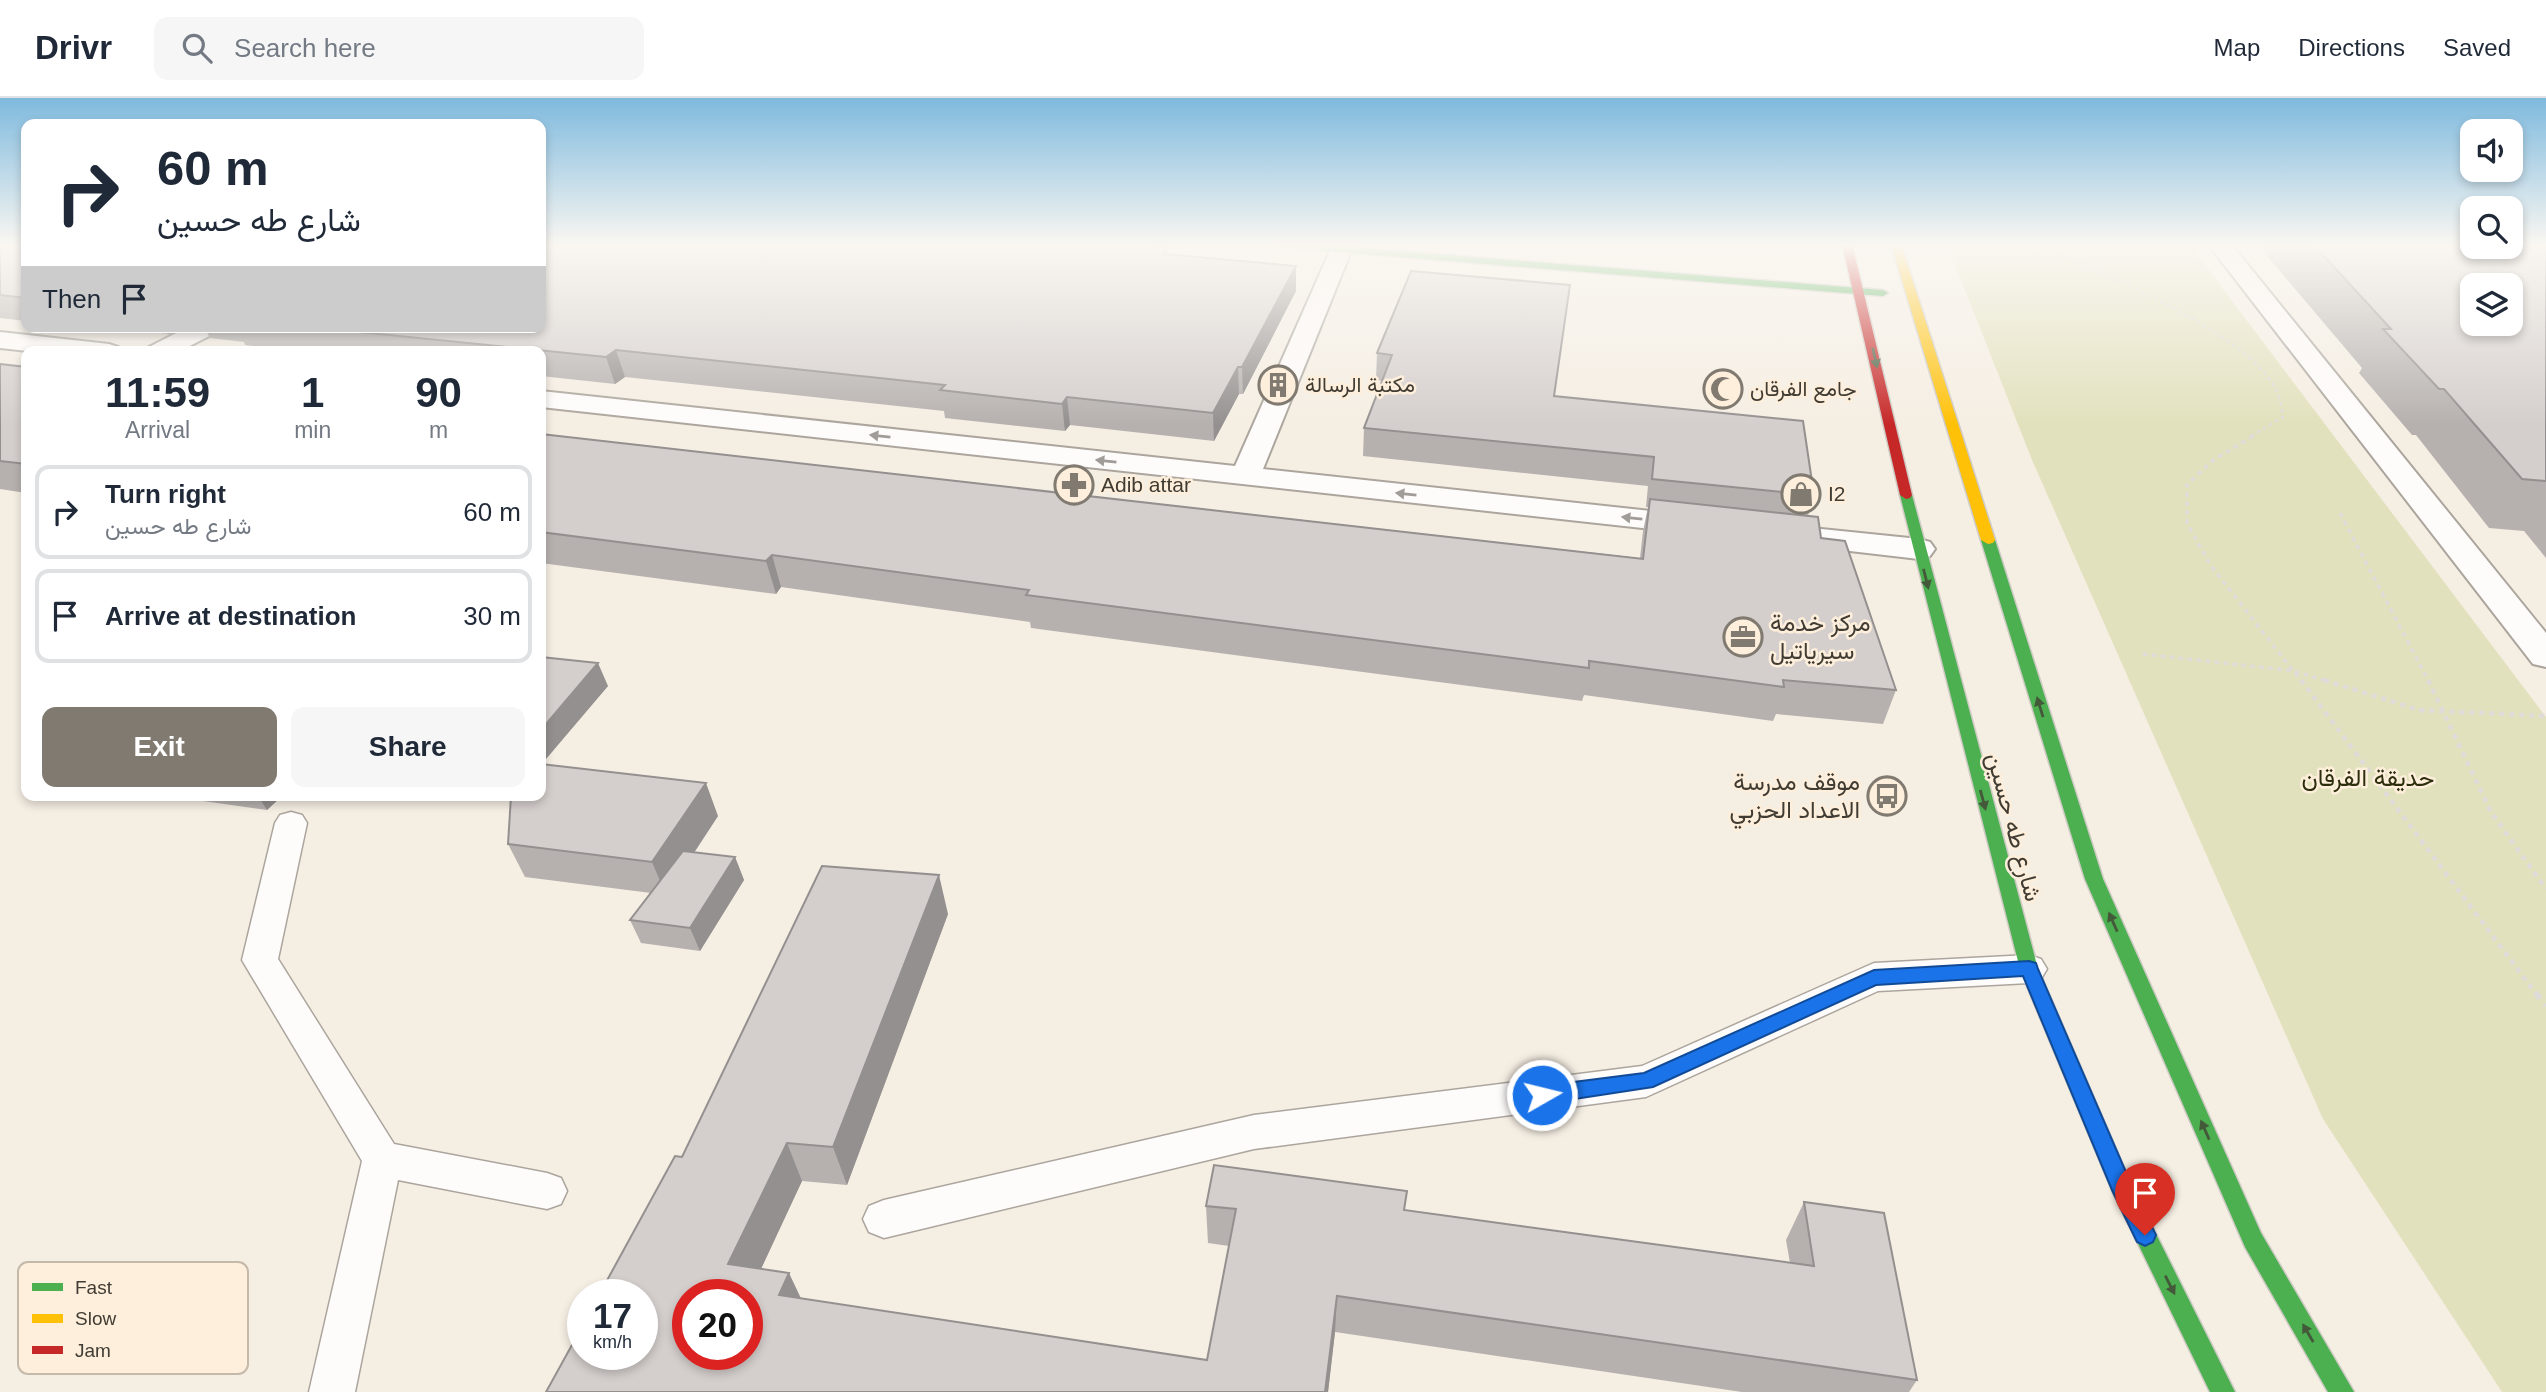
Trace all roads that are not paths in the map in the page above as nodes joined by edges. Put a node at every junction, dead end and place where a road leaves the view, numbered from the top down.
1 (1318, 304) edge
2 (1864, 304) edge
3 (1916, 304) edge
4 (2267, 304) edge
5 (196, 333) edge
6 (0, 340) edge
7 (54, 346) edge
8 (170, 346) edge
9 (546, 400) edge
10 (1245, 477) junction
11 (1726, 528) edge
12 (1768, 533) edge
13 (1919, 549) junction
14 (2546, 656) edge
15 (291, 823) dead end
16 (2029, 969) junction
17 (382, 1159) junction
18 (548, 1191) dead end
19 (884, 1219) dead end
20 (332, 1392) edge
21 (2223, 1392) edge
22 (2342, 1392) edge

1 - 10 street
2 -> 13 main road, شارع طه حسين
22 -> 3 main road
4 - 14 street
5 - 8 street
6 - 7 street
10 -> 9 street
11 -> 10 street
12 - 13 street
13 -> 16 main road, شارع طه حسين
15 - 17 lane
16 - 19 lane
16 -> 21 main road, شارع طه حسين
17 - 18 lane
17 - 20 lane

